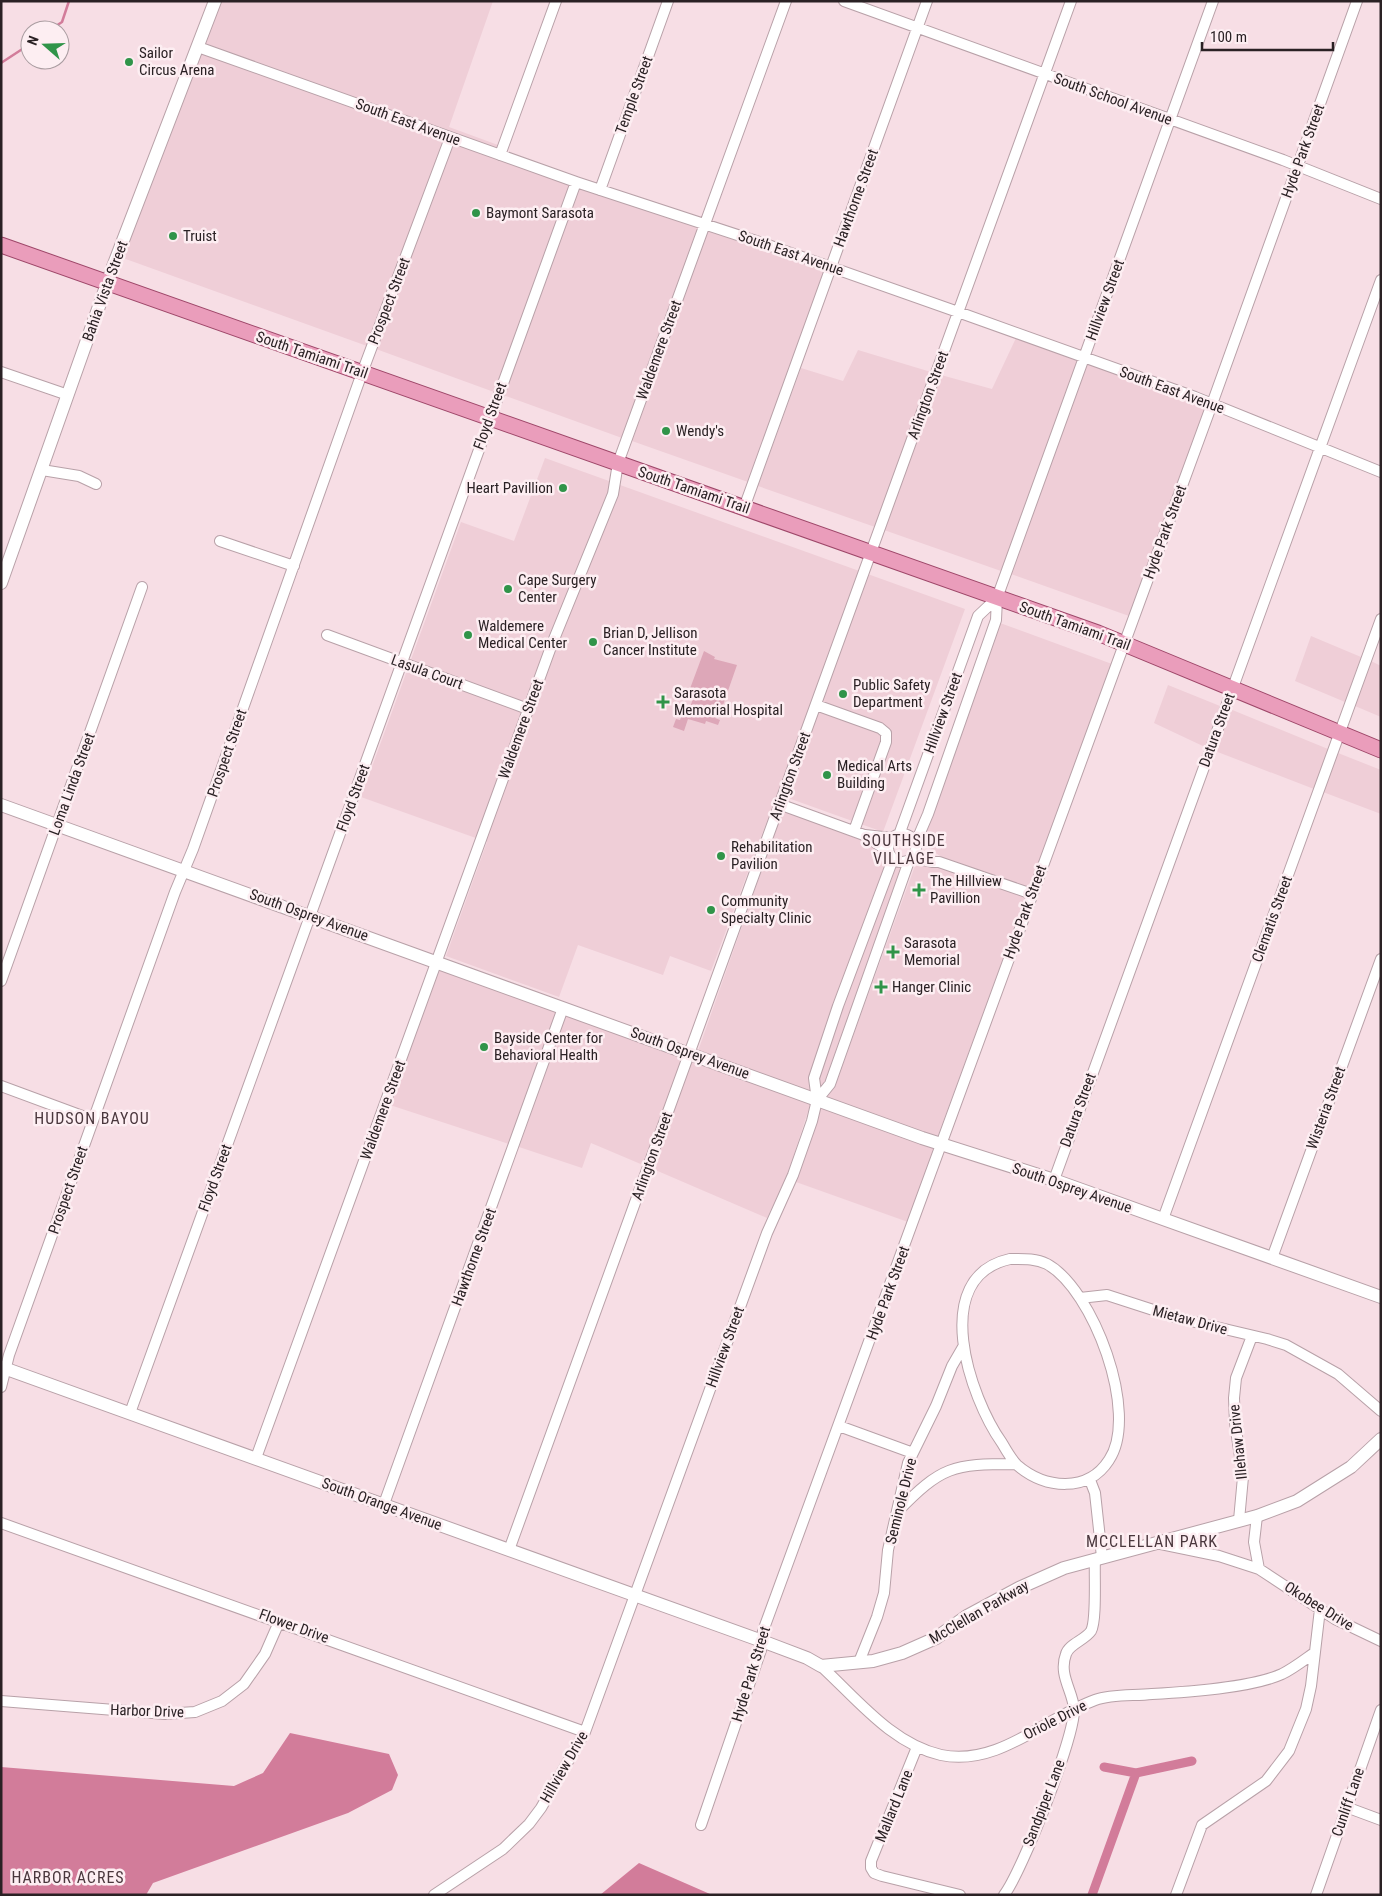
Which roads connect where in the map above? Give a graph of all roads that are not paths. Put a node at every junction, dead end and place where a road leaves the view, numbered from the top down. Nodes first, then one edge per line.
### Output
1 (215, 1) edge
2 (556, 1) edge
3 (668, 1) edge
4 (786, 1) edge
5 (844, 1) edge
6 (927, 1) edge
7 (1071, 1) edge
8 (1213, 1) edge
9 (1357, 1) edge
10 (918, 28) junction
11 (198, 47) junction
12 (1044, 74) junction
13 (1169, 119) junction
14 (450, 138) junction
15 (500, 155) junction
16 (1297, 167) junction
17 (576, 182) junction
18 (600, 190) junction
19 (1381, 199) edge
20 (705, 225) junction
21 (1, 245) edge
22 (832, 267) junction
23 (1381, 280) edge
24 (107, 283) junction
25 (958, 312) junction
26 (1084, 358) junction
27 (1, 372) edge
28 (362, 373) junction
29 (68, 395) junction
30 (1212, 404) junction
31 (490, 418) junction
32 (1320, 448) junction
33 (618, 463) junction
34 (42, 470) junction
35 (1381, 472) edge
36 (96, 484) dead end
37 (744, 508) junction
38 (220, 542) dead end
39 (871, 552) junction
40 (294, 566) junction
41 (1, 584) edge
42 (142, 586) dead end
43 (997, 598) junction
44 (1381, 619) edge
45 (327, 635) dead end
46 (1125, 644) junction
47 (402, 663) junction
48 (1232, 688) junction
49 (816, 705) junction
50 (528, 709) junction
51 (1340, 733) junction
52 (1381, 750) edge
53 (779, 804) junction
54 (1, 805) edge
55 (58, 825) junction
56 (854, 831) junction
57 (864, 834) junction
58 (896, 836) junction
59 (914, 852) junction
60 (891, 855) junction
61 (184, 870) junction
62 (1032, 894) junction
63 (310, 915) junction
64 (1381, 959) edge
65 (437, 962) junction
66 (1, 981) edge
67 (563, 1008) junction
68 (689, 1053) junction
69 (1, 1086) edge
70 (817, 1100) junction
71 (93, 1120) junction
72 (941, 1144) junction
73 (1054, 1180) junction
74 (1163, 1220) junction
75 (1272, 1258) junction
76 (1381, 1297) edge
77 (1080, 1298) junction
78 (1252, 1336) junction
79 (963, 1348) junction
80 (4, 1368) edge
81 (1, 1387) edge
82 (1381, 1411) edge
83 (130, 1414) junction
84 (839, 1426) junction
85 (1381, 1439) edge
86 (913, 1453) junction
87 (256, 1458) junction
88 (1016, 1464) junction
89 (1090, 1480) junction
90 (384, 1504) junction
91 (896, 1513) junction
92 (1256, 1516) junction
93 (1239, 1520) junction
94 (1, 1523) edge
95 (1155, 1543) junction
96 (509, 1550) junction
97 (1099, 1558) junction
98 (1259, 1569) junction
99 (635, 1596) junction
100 (1320, 1609) junction
101 (279, 1622) junction
102 (762, 1641) junction
103 (1381, 1641) edge
104 (1314, 1653) junction
105 (859, 1662) junction
106 (821, 1666) junction
107 (1, 1701) edge
108 (1074, 1709) junction
109 (1381, 1710) edge
110 (585, 1732) junction
111 (918, 1747) junction
112 (1346, 1807) junction
113 (1381, 1820) edge
114 (701, 1825) dead end
115 (434, 1895) edge
116 (960, 1895) edge
117 (1004, 1895) edge
118 (1176, 1895) edge
119 (1316, 1895) edge

1 - 11 street, Bahia Vista Street
2 - 15 street
3 - 18 street, Temple Street
4 - 20 street, Waldemere Street
5 - 10 street, South School Avenue
6 - 10 street, Hawthorne Street
7 - 12 street, Arlington Street
8 - 13 street, Hillview Street
9 - 16 street, Hyde Park Street
10 - 12 street, South School Avenue
10 - 22 street, Hawthorne Street
11 - 14 street, South East Avenue
11 - 24 street, Bahia Vista Street
12 - 13 street, South School Avenue
12 - 25 street, Arlington Street
13 - 16 street, South School Avenue
13 - 26 street, Hillview Street
14 - 15 street, South East Avenue
14 - 28 street, Prospect Street
15 - 17 street, South East Avenue
16 - 19 street, South School Avenue
16 - 30 street, Hyde Park Street
17 - 18 street, South East Avenue
17 - 31 street, Floyd Street
18 - 20 street, South East Avenue
20 - 22 street, South East Avenue
20 - 33 street, Waldemere Street
21 - 24 main road, South Tamiami Trail
22 - 25 street, South East Avenue
22 - 37 street, Hawthorne Street
23 - 32 street, Datura Street
24 - 28 main road, South Tamiami Trail
24 - 29 street, Bahia Vista Street
25 - 26 street, South East Avenue
25 - 39 street, Arlington Street
26 - 30 street, South East Avenue
26 - 43 street, Hillview Street
27 - 29 street
28 - 31 main road, South Tamiami Trail
28 - 40 street, Prospect Street
29 - 34 street, Bahia Vista Street
30 - 32 street, South East Avenue
30 - 46 street, Hyde Park Street
31 - 33 main road, South Tamiami Trail
31 - 47 street, Floyd Street
32 - 35 street, South East Avenue
32 - 48 street, Datura Street
33 - 37 main road, South Tamiami Trail
33 - 50 street, Waldemere Street
34 - 36 street
34 - 41 street, Bahia Vista Street
37 - 39 main road, South Tamiami Trail
38 - 40 street
39 - 43 main road, South Tamiami Trail
39 - 49 street, Arlington Street
40 - 61 street, Prospect Street
42 - 55 street, Loma Linda Street
43 - 46 main road, South Tamiami Trail
43 - 58 street, Hillview Street
43 - 59 street, Hillview Street
44 - 51 street, Clematis Street
45 - 47 street, Lasula Court
46 - 48 main road, South Tamiami Trail
46 - 62 street, Hyde Park Street
47 - 50 street, Lasula Court
47 - 63 street, Floyd Street
48 - 51 main road, South Tamiami Trail
48 - 73 street, Datura Street
49 - 53 street, Arlington Street
49 - 56 street
50 - 65 street, Waldemere Street
51 - 52 main road, South Tamiami Trail
51 - 74 street, Clematis Street
53 - 56 street
53 - 68 street, Arlington Street
54 - 55 street, South Osprey Avenue
55 - 61 street, South Osprey Avenue
55 - 66 street, Loma Linda Street
56 - 57 street
57 - 58 street
57 - 60 street
58 - 59 street
58 - 60 street, Hillview Street
59 - 60 street
59 - 62 street
59 - 70 street, Hillview Street
60 - 70 street, Hillview Street
61 - 63 street, South Osprey Avenue
61 - 71 street, Prospect Street
62 - 72 street, Hyde Park Street
63 - 65 street, South Osprey Avenue
63 - 83 street, Floyd Street
64 - 75 street, Wisteria Street
65 - 67 street, South Osprey Avenue
65 - 87 street, Waldemere Street
67 - 68 street, South Osprey Avenue
67 - 90 street, Hawthorne Street
68 - 70 street, South Osprey Avenue
68 - 96 street, Arlington Street
69 - 71 street
70 - 72 street, South Osprey Avenue
70 - 99 street, Hillview Street
71 - 80 street, Prospect Street
72 - 73 street, South Osprey Avenue
72 - 84 street, Hyde Park Street
73 - 74 street, South Osprey Avenue
74 - 75 street, South Osprey Avenue
75 - 76 street, South Osprey Avenue
77 - 78 street, Mietaw Drive
77 - 79 street
77 - 89 street
78 - 82 street, Mietaw Drive
78 - 93 street, Illehaw Drive
79 - 86 street, Seminole Drive
79 - 88 street
80 - 81 street
80 - 83 street, South Orange Avenue
83 - 87 street, South Orange Avenue
84 - 86 street
84 - 102 street, Hyde Park Street
85 - 92 street, McClellan Parkway
86 - 91 street, Seminole Drive
87 - 90 street, South Orange Avenue
88 - 89 street
88 - 91 street
89 - 97 street
90 - 96 street, South Orange Avenue
91 - 105 street, Seminole Drive
92 - 93 street, McClellan Parkway
92 - 98 street
93 - 95 street, McClellan Parkway
94 - 101 street, Flower Drive
95 - 97 street, McClellan Parkway
95 - 98 street, Okobee Drive
96 - 99 street, South Orange Avenue
97 - 105 street, McClellan Parkway
97 - 108 street
98 - 100 street, Okobee Drive
99 - 102 street, South Orange Avenue
99 - 110 street, Hillview Drive
100 - 103 street, Okobee Drive
100 - 104 street
101 - 107 street, Harbor Drive
101 - 110 street, Flower Drive
102 - 106 street
102 - 114 street, Hyde Park Street
104 - 108 street, Oriole Drive
104 - 118 street
105 - 106 street, McClellan Parkway
106 - 111 street, Oriole Drive
108 - 111 street, Oriole Drive
108 - 117 street, Sandpiper Lane
109 - 112 street, Cunliff Lane
110 - 115 street, Hillview Drive
111 - 116 street, Mallard Lane
112 - 113 street
112 - 119 street, Cunliff Lane

